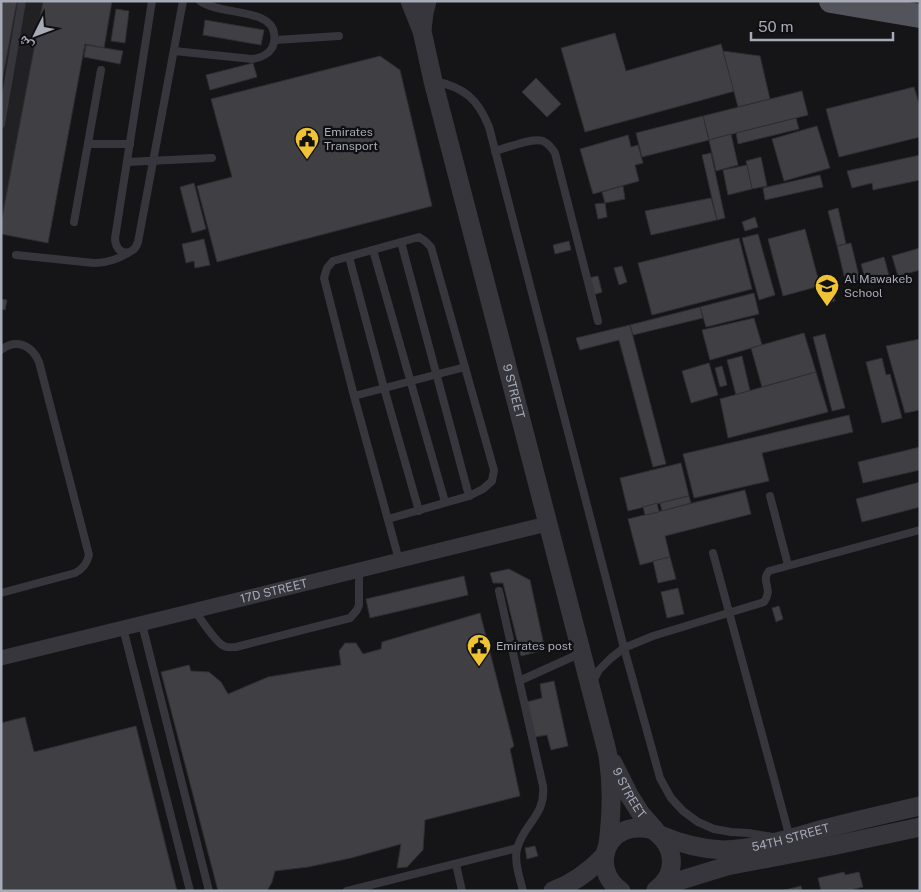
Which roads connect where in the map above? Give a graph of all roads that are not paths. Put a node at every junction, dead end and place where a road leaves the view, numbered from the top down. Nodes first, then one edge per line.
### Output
1 (22, 1) edge
2 (152, 1) edge
3 (184, 1) edge
4 (200, 1) edge
5 (410, 1) edge
6 (427, 1) edge
7 (831, 1) edge
8 (893, 12) junction
9 (920, 16) edge
10 (920, 25) edge
11 (422, 31) junction
12 (339, 36) dead end
13 (275, 40) junction
14 (174, 51) junction
15 (101, 70) dead end
16 (433, 81) junction
17 (1, 124) edge
18 (88, 144) junction
19 (130, 144) junction
20 (495, 151) junction
21 (212, 158) dead end
22 (153, 160) junction
23 (127, 162) junction
24 (74, 222) dead end
25 (401, 242) junction
26 (373, 250) junction
27 (128, 253) junction
28 (16, 256) dead end
29 (349, 257) junction
30 (598, 322) dead end
31 (1, 350) edge
32 (465, 367) junction
33 (436, 374) junction
34 (410, 381) junction
35 (384, 388) junction
36 (354, 396) junction
37 (469, 496) junction
38 (770, 496) dead end
39 (445, 502) junction
40 (419, 511) junction
41 (388, 519) junction
42 (548, 524) junction
43 (920, 530) edge
44 (713, 553) dead end
45 (399, 560) junction
46 (788, 565) junction
47 (359, 570) junction
48 (499, 591) dead end
49 (1, 593) edge
50 (195, 611) junction
51 (729, 613) junction
52 (142, 624) junction
53 (123, 628) junction
54 (624, 648) junction
55 (582, 653) junction
56 (1, 658) edge
57 (519, 681) junction
58 (591, 685) junction
59 (607, 751) junction
60 (920, 806) edge
61 (920, 827) edge
62 (658, 833) junction
63 (786, 839) junction
64 (517, 848) junction
65 (606, 850) junction
66 (456, 864) junction
67 (612, 889) edge
68 (658, 889) edge
69 (190, 891) edge
70 (209, 891) edge
71 (347, 891) edge
72 (462, 891) edge
73 (523, 891) edge
74 (553, 891) edge

1 - 17 lane
2 - 19 lane
3 - 14 lane
4 - 13 lane
5 - 11 street, 9 STREET
6 - 11 street, 9 STREET
7 - 8 main road
8 - 9 main road
8 - 10 main road
11 - 16 street, 9 STREET
12 - 13 lane
13 - 14 lane
14 - 22 lane
15 - 18 lane
16 - 20 lane
16 - 42 street, 9 STREET
18 - 19 lane
18 - 24 lane
19 - 23 lane
20 - 30 lane
20 - 54 lane
21 - 22 lane
22 - 23 lane
22 - 27 lane
23 - 27 lane
25 - 26 lane
25 - 32 lane
25 - 33 lane
26 - 29 lane
26 - 34 lane
27 - 28 lane
29 - 35 lane
29 - 36 lane
31 - 49 lane
32 - 33 lane
32 - 37 lane
33 - 34 lane
33 - 37 lane
34 - 35 lane
34 - 39 lane
35 - 36 lane
35 - 40 lane
36 - 41 lane
37 - 39 lane
38 - 46 lane
39 - 40 lane
40 - 41 lane
41 - 45 lane
42 - 45 street, 17D STREET
42 - 55 street, 9 STREET
43 - 46 lane
44 - 51 lane
45 - 47 street, 17D STREET
46 - 51 lane
47 - 50 street, 17D STREET
47 - 50 lane
48 - 57 lane
50 - 52 street, 17D STREET
51 - 54 lane
51 - 63 lane
52 - 53 street, 17D STREET
52 - 70 lane
53 - 56 street, 17D STREET
53 - 69 lane
54 - 58 lane
54 - 63 lane
55 - 57 lane
55 - 58 street, 9 STREET
57 - 64 lane
58 - 59 street, 9 STREET
59 - 62 street, 9 STREET
59 - 65 street, 9 STREET
60 - 63 street, 54TH STREET
61 - 68 street, 54TH STREET
62 - 63 street, 54TH STREET
62 - 65 street
62 - 68 street, 9 STREET
64 - 66 lane
64 - 73 lane
65 - 67 street, 9 STREET
65 - 74 street
66 - 71 lane
66 - 72 lane

